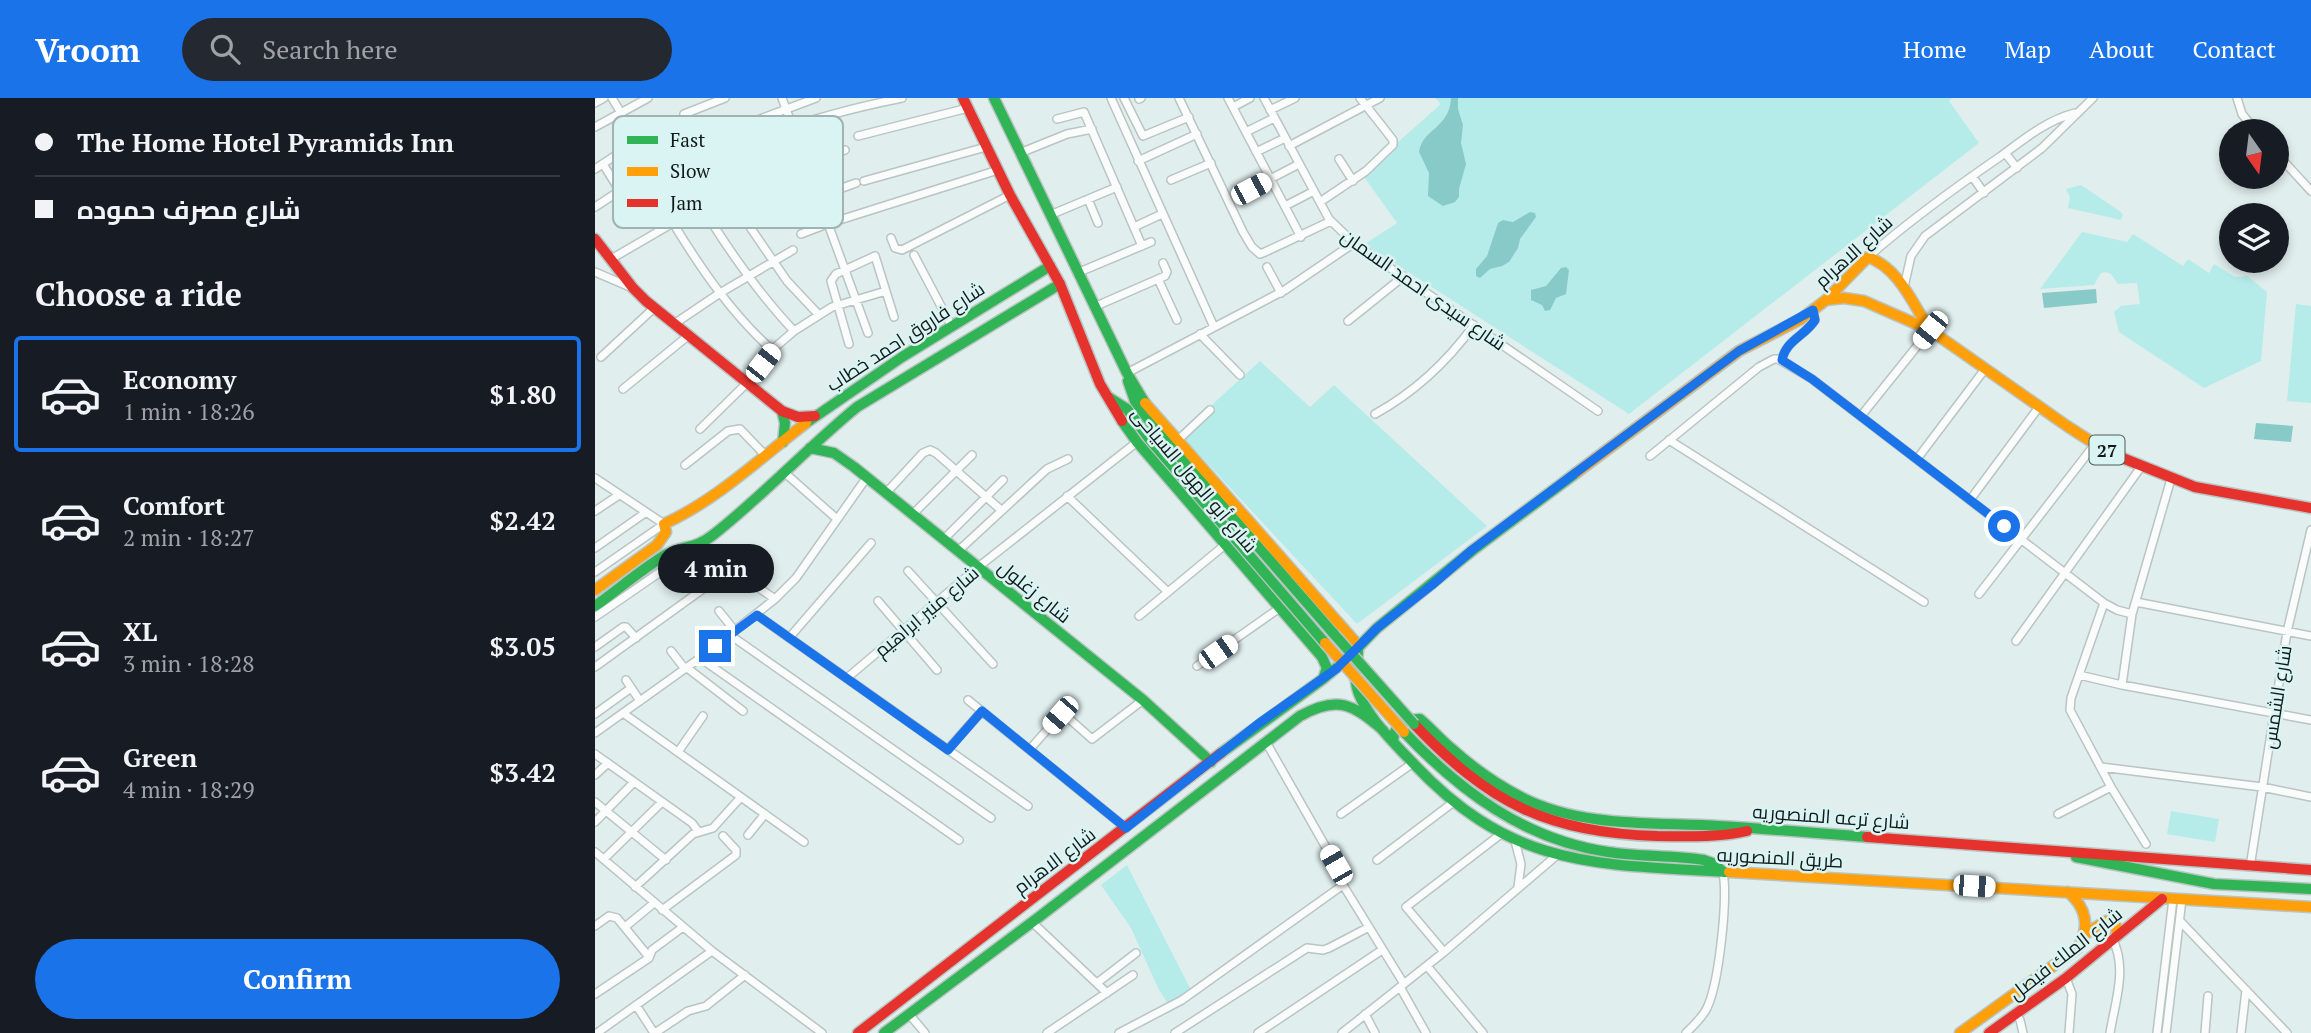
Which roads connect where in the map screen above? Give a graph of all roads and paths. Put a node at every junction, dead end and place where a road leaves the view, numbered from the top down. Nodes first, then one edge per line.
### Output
1 (604, 98) edge
2 (612, 98) edge
3 (648, 98) edge
4 (725, 98) edge
5 (782, 98) edge
6 (816, 98) edge
7 (902, 98) edge
8 (963, 98) edge
9 (994, 98) edge
10 (1111, 98) edge
11 (1123, 98) edge
12 (1179, 98) edge
13 (1228, 98) edge
14 (1250, 98) edge
15 (1264, 98) edge
16 (1295, 98) edge
17 (1360, 98) edge
18 (1380, 98) edge
19 (2093, 98) edge
20 (2237, 98) edge
21 (595, 103) edge
22 (1366, 106) junction
23 (1233, 107) junction
24 (968, 108) junction
25 (786, 109) junction
26 (621, 113) junction
27 (2076, 113) junction
28 (684, 114) dead end
29 (1272, 114) junction
30 (616, 116) edge
31 (767, 116) edge
32 (788, 116) edge
33 (829, 116) edge
34 (1189, 117) junction
35 (613, 118) edge
36 (1057, 119) dead end
37 (2246, 119) edge
38 (595, 128) edge
39 (1092, 129) junction
40 (1246, 132) junction
41 (1197, 134) junction
42 (2032, 134) junction
43 (858, 136) dead end
44 (1287, 142) junction
45 (986, 146) junction
46 (2042, 148) junction
47 (1256, 152) junction
48 (1020, 153) junction
49 (2005, 153) junction
50 (613, 157) edge
51 (1339, 159) dead end
52 (1138, 162) junction
53 (1211, 163) junction
54 (603, 164) junction
55 (1299, 164) junction
56 (2289, 167) edge
57 (2017, 168) junction
58 (595, 169) edge
59 (998, 170) junction
60 (1972, 176) junction
61 (1270, 179) junction
62 (1171, 180) dead end
63 (613, 181) edge
64 (1353, 181) junction
65 (843, 187) edge
66 (1117, 187) junction
67 (1251, 189) dead end
68 (1314, 191) junction
69 (2311, 191) edge
70 (1984, 193) junction
71 (613, 195) edge
72 (1010, 195) junction
73 (1088, 200) junction
74 (1320, 202) junction
75 (1285, 206) junction
76 (595, 207) edge
77 (1162, 214) junction
78 (1050, 215) junction
79 (843, 219) edge
80 (1331, 221) junction
81 (1098, 223) dead end
82 (1134, 227) junction
83 (664, 228) edge
84 (676, 228) edge
85 (715, 228) edge
86 (751, 228) edge
87 (817, 228) edge
88 (828, 228) edge
89 (801, 234) dead end
90 (1301, 237) junction
91 (891, 238) dead end
92 (595, 239) edge
93 (1151, 242) dead end
94 (1354, 243) junction
95 (1142, 246) junction
96 (793, 250) dead end
97 (914, 255) dead end
98 (1868, 257) junction
99 (611, 259) junction
100 (773, 261) junction
101 (1163, 263) dead end
102 (1050, 266) junction
103 (1267, 267) dead end
104 (844, 270) junction
105 (595, 272) edge
106 (1077, 273) junction
107 (1404, 276) junction
108 (747, 277) junction
109 (1158, 279) junction
110 (1023, 282) junction
111 (1060, 284) junction
112 (1904, 287) junction
113 (633, 288) junction
114 (886, 291) junction
115 (720, 293) junction
116 (1281, 293) junction
117 (856, 299) junction
118 (1034, 300) junction
119 (1826, 300) junction
120 (838, 304) junction
121 (1094, 307) junction
122 (654, 308) junction
123 (1813, 310) junction
124 (818, 314) junction
125 (894, 317) dead end
126 (1177, 320) dead end
127 (1348, 321) dead end
128 (674, 324) junction
129 (951, 325) junction
130 (1474, 325) junction
131 (1214, 327) junction
132 (1930, 330) junction
133 (793, 331) junction
134 (868, 333) dead end
135 (1200, 334) junction
136 (689, 335) junction
137 (849, 344) dead end
138 (772, 351) junction
139 (601, 357) dead end
140 (1782, 360) junction
141 (1985, 369) junction
142 (1127, 373) junction
143 (1240, 375) dead end
144 (748, 382) junction
145 (623, 389) dead end
146 (1107, 397) junction
147 (2039, 407) junction
148 (1210, 410) dead end
149 (782, 411) junction
150 (1598, 411) dead end
151 (1375, 414) dead end
152 (816, 415) junction
153 (1861, 416) junction
154 (700, 429) dead end
155 (828, 431) junction
156 (1669, 440) junction
157 (1177, 441) junction
158 (783, 442) junction
159 (1137, 442) junction
160 (2095, 444) junction
161 (810, 448) junction
162 (833, 452) junction
163 (972, 455) dead end
164 (766, 456) junction
165 (1650, 456) dead end
166 (1067, 459) dead end
167 (1917, 459) junction
168 (685, 465) dead end
169 (2141, 467) junction
170 (957, 471) junction
171 (785, 473) junction
172 (867, 477) junction
173 (595, 478) edge
174 (2171, 479) junction
175 (1003, 480) dead end
176 (886, 493) junction
177 (619, 495) junction
178 (1067, 496) junction
179 (985, 497) junction
180 (1970, 500) junction
181 (2311, 508) edge
182 (1001, 510) junction
183 (595, 511) edge
184 (645, 513) junction
185 (912, 515) junction
186 (837, 519) junction
187 (664, 524) junction
188 (2311, 530) edge
189 (2021, 539) junction
190 (943, 540) junction
191 (871, 543) dead end
192 (1226, 544) junction
193 (698, 547) junction
194 (595, 548) edge
195 (957, 552) junction
196 (732, 568) junction
197 (977, 568) junction
198 (2301, 568) junction
199 (2311, 570) edge
200 (908, 571) dead end
201 (595, 572) edge
202 (2064, 573) junction
203 (595, 590) edge
204 (1168, 592) junction
205 (1979, 594) dead end
206 (775, 599) junction
207 (878, 601) dead end
208 (1924, 602) dead end
209 (2136, 602) junction
210 (935, 603) junction
211 (2104, 603) junction
212 (595, 606) edge
213 (1281, 607) junction
214 (719, 611) dead end
215 (2132, 614) junction
216 (757, 615) junction
217 (1139, 616) dead end
218 (595, 617) edge
219 (903, 630) junction
220 (2287, 632) junction
221 (733, 633) junction
222 (2311, 636) edge
223 (636, 638) junction
224 (789, 638) junction
225 (1355, 642) junction
226 (2016, 642) dead end
227 (595, 647) edge
228 (671, 651) dead end
229 (1322, 657) junction
230 (700, 658) junction
231 (993, 664) dead end
232 (1197, 666) dead end
233 (595, 667) edge
234 (686, 668) junction
235 (937, 670) dead end
236 (2079, 676) junction
237 (847, 678) junction
238 (1323, 679) junction
239 (626, 680) dead end
240 (2122, 685) junction
241 (631, 688) junction
242 (968, 700) dead end
243 (1143, 700) junction
244 (640, 701) junction
245 (743, 711) dead end
246 (982, 711) junction
247 (623, 713) junction
248 (2274, 713) junction
249 (595, 714) edge
250 (703, 716) dead end
251 (2311, 720) edge
252 (1383, 730) junction
253 (595, 733) edge
254 (1393, 741) junction
255 (1266, 742) junction
256 (1030, 749) junction
257 (948, 750) junction
258 (678, 752) junction
259 (595, 754) edge
260 (1211, 762) junction
261 (608, 763) junction
262 (1413, 763) junction
263 (2101, 767) junction
264 (595, 775) edge
265 (634, 782) junction
266 (2111, 787) junction
267 (2262, 788) junction
268 (741, 797) junction
269 (2311, 797) edge
270 (1455, 801) junction
271 (595, 802) edge
272 (662, 802) junction
273 (1028, 806) dead end
274 (606, 811) junction
275 (765, 814) junction
276 (1341, 814) dead end
277 (2058, 814) dead end
278 (991, 818) dead end
279 (595, 822) edge
280 (1126, 828) junction
281 (1754, 828) junction
282 (698, 831) junction
283 (632, 832) junction
284 (1501, 834) junction
285 (748, 835) dead end
286 (723, 836) dead end
287 (959, 840) dead end
288 (1515, 841) junction
289 (804, 842) dead end
290 (2146, 844) dead end
291 (2060, 851) junction
292 (595, 852) edge
293 (1556, 856) junction
294 (604, 859) junction
295 (666, 860) junction
296 (1377, 860) dead end
297 (2250, 867) junction
298 (2311, 870) edge
299 (1724, 872) junction
300 (1055, 882) junction
301 (1343, 885) junction
302 (635, 887) junction
303 (1518, 887) junction
304 (2311, 889) edge
305 (2068, 892) junction
306 (1067, 896) junction
307 (2162, 899) junction
308 (2178, 899) junction
309 (1029, 901) junction
310 (654, 903) junction
311 (2311, 907) edge
312 (662, 910) junction
313 (1036, 920) junction
314 (2180, 920) junction
315 (595, 926) edge
316 (683, 927) junction
317 (1369, 927) junction
318 (625, 928) junction
319 (2085, 934) junction
320 (2114, 936) junction
321 (1383, 950) junction
322 (712, 951) junction
323 (1444, 952) junction
324 (1136, 953) dead end
325 (649, 957) junction
326 (1427, 966) junction
327 (745, 975) junction
328 (1133, 975) dead end
329 (2066, 978) junction
330 (1097, 983) junction
331 (1402, 985) junction
332 (2246, 990) junction
333 (1107, 993) junction
334 (595, 994) edge
335 (2209, 996) dead end
336 (636, 1005) junction
337 (909, 1014) junction
338 (1365, 1014) junction
339 (2016, 1014) junction
340 (597, 1033) edge
341 (655, 1033) edge
342 (822, 1033) edge
343 (859, 1033) edge
344 (884, 1033) edge
345 (925, 1033) edge
346 (1047, 1033) edge
347 (1118, 1033) edge
348 (1175, 1033) edge
349 (1258, 1033) edge
350 (1342, 1033) edge
351 (1375, 1033) edge
352 (1426, 1033) edge
353 (1482, 1033) edge
354 (1686, 1033) edge
355 (1960, 1033) edge
356 (1989, 1033) edge
357 (2023, 1033) edge
358 (2069, 1033) edge
359 (2110, 1033) edge
360 (2157, 1033) edge
361 (2167, 1033) edge
362 (2205, 1033) edge
363 (2241, 1033) edge
364 (2287, 1033) edge

1 - 21 street
2 - 26 street
3 - 26 street
4 - 28 street
5 - 25 street
6 - 25 street
7 - 33 street
8 - 24 main road, شارع أبو الهول السياحى
9 - 48 main road, شارع أبو الهول السياحى
10 - 52 street
11 - 34 street
12 - 34 street
13 - 23 street
14 - 23 street
15 - 29 street, شارع سيدى احمد السمان
16 - 29 street
17 - 22 street
18 - 22 street
19 - 27 street, شارع الاهرام
20 - 37 street
22 - 44 street
22 - 64 street
23 - 40 street
24 - 43 street
24 - 45 main road, شارع أبو الهول السياحى
25 - 31 street
25 - 32 street
26 - 30 street
27 - 42 street, شارع الاهرام
27 - 46 street, شارع الاهرام
29 - 40 street
29 - 44 street, شارع سيدى احمد السمان
34 - 41 street
35 - 38 street
36 - 39 street
39 - 48 street
39 - 66 street
40 - 47 street
41 - 52 street
41 - 53 street
42 - 46 street
42 - 49 street, شارع الاهرام
44 - 47 street
44 - 55 street, شارع سيدى احمد السمان
45 - 59 main road, شارع أبو الهول السياحى
45 - 65 street
46 - 57 street, شارع الاهرام
47 - 61 street
48 - 78 main road, شارع أبو الهول السياحى
49 - 57 street
49 - 60 street, شارع الاهرام
50 - 54 street
51 - 64 street
52 - 77 street
53 - 62 street
53 - 90 street
54 - 58 street
54 - 63 street
55 - 61 street
55 - 68 street, شارع سيدى احمد السمان
56 - 69 street
57 - 70 street, شارع الاهرام
59 - 72 main road, شارع أبو الهول السياحى
59 - 79 street
60 - 70 street
60 - 98 street, شارع الاهرام
61 - 67 street
61 - 75 street
64 - 74 street
66 - 73 street
66 - 82 street
68 - 74 street, شارع سيدى احمد السمان
68 - 75 street
70 - 112 street, شارع الاهرام
71 - 76 street
72 - 91 street
72 - 102 main road, شارع أبو الهول السياحى
73 - 78 street
73 - 81 street
74 - 80 street, شارع سيدى احمد السمان
75 - 90 street
77 - 82 street
77 - 131 street
78 - 106 main road, شارع أبو الهول السياحى
80 - 90 street
80 - 94 street, شارع سيدى احمد السمان
82 - 95 street
83 - 99 street
84 - 115 street
85 - 108 street
86 - 100 street
87 - 89 street
88 - 104 street
92 - 99 main road
93 - 95 street
94 - 107 street, شارع سيدى احمد السمان
94 - 116 street
95 - 106 street
96 - 100 street
97 - 129 street
98 - 112 main road, 27
98 - 119 main road, شارع الاهرام
99 - 113 main road
100 - 108 street
100 - 124 street
101 - 109 street
102 - 110 main road, شارع فاروق احمد خطاب
102 - 111 main road, شارع أبو الهول السياحى
103 - 116 street
104 - 114 street
104 - 117 street
104 - 120 street
105 - 113 street
106 - 121 main road, شارع أبو الهول السياحى
107 - 127 street
107 - 130 street, شارع سيدى احمد السمان
108 - 115 street
108 - 133 street
109 - 121 street
109 - 126 street
110 - 118 main road
110 - 129 main road, شارع فاروق احمد خطاب
111 - 118 main road, شارع فاروق احمد خطاب
111 - 146 main road, شارع أبو الهول السياحى
112 - 132 main road, 27
113 - 122 main road
114 - 117 street
114 - 125 street
115 - 128 street
115 - 138 street
116 - 131 street
117 - 120 street
117 - 134 street
118 - 155 main road, شارع فاروق احمد خطاب
119 - 123 main road, شارع الاهرام
119 - 132 main road, 27
120 - 124 street
120 - 137 street
121 - 142 main road, شارع أبو الهول السياحى
122 - 128 main road
122 - 139 street
123 - 140 street
123 - 225 main road, شارع الاهرام
124 - 133 street
128 - 136 main road
129 - 152 main road, شارع فاروق احمد خطاب
130 - 150 street, شارع سيدى احمد السمان
130 - 151 street
131 - 135 street
132 - 141 main road, 27
132 - 153 street
133 - 138 street
135 - 142 street
135 - 143 street
136 - 144 main road
136 - 145 street
138 - 144 street
140 - 153 street
140 - 156 street
141 - 147 main road, 27
141 - 167 street
142 - 157 main road, شارع أبو الهول السياحى
142 - 281 main road, bridge
144 - 149 main road
144 - 154 street
146 - 159 main road, شارع أبو الهول السياحى
146 - 299 main road, bridge
147 - 160 main road, 27
147 - 180 street
148 - 157 street
149 - 152 main road
149 - 158 main road
152 - 158 main road, شارع فاروق احمد خطاب
153 - 167 street
155 - 161 main road, شارع فاروق احمد خطاب
155 - 162 main road
156 - 165 street
156 - 208 street
157 - 225 main road, شارع أبو الهول السياحى
158 - 164 main road, شارع فاروق احمد خطاب
159 - 178 street, شارع منير ابراهيم
159 - 192 main road, شارع أبو الهول السياحى
160 - 169 main road, 27
160 - 189 street
161 - 162 main road, شارع زغلول
161 - 171 main road, شارع فاروق احمد خطاب
162 - 172 main road, شارع زغلول
163 - 170 street
164 - 168 street
164 - 187 main road, شارع فاروق احمد خطاب
166 - 182 street
167 - 180 street
169 - 174 main road, 27
169 - 202 street
170 - 176 street
170 - 179 street
170 - 185 street
171 - 186 street
171 - 193 main road, شارع فاروق احمد خطاب
172 - 176 main road, شارع زغلول
172 - 186 street
173 - 177 street
174 - 181 main road, 27
174 - 209 street
175 - 179 street
176 - 185 main road, شارع زغلول
177 - 183 street
177 - 184 street
178 - 197 street, شارع منير ابراهيم
178 - 204 street
179 - 182 street
179 - 190 street
180 - 189 street
182 - 195 street
184 - 187 street
184 - 194 street
185 - 190 main road, شارع زغلول
186 - 206 street
187 - 201 street
187 - 203 main road
188 - 198 street, شارع الشمس
189 - 202 street
189 - 205 street
190 - 195 main road, شارع زغلول
191 - 224 street
192 - 204 street
192 - 213 main road, شارع أبو الهول السياحى
193 - 196 street
193 - 212 main road
193 - 218 street
195 - 197 main road, شارع زغلول
196 - 206 street
196 - 223 street
197 - 210 street, شارع منير ابراهيم
197 - 243 main road, شارع زغلول
198 - 199 street
198 - 220 street, شارع الشمس
200 - 210 street
202 - 211 street
202 - 226 street
204 - 217 street
206 - 216 street
207 - 219 street
209 - 215 street
209 - 220 street
210 - 219 street, شارع منير ابراهيم
210 - 231 street
211 - 215 street
211 - 236 street
213 - 229 main road, شارع أبو الهول السياحى
213 - 232 street
214 - 221 street
215 - 240 street
216 - 221 street
216 - 224 street
219 - 235 street
219 - 237 street, شارع منير ابراهيم
220 - 222 street
220 - 248 street, شارع الشمس
221 - 230 street
221 - 278 street
223 - 227 street
223 - 233 street
224 - 237 street
225 - 229 main road
225 - 238 main road, شارع الاهرام
225 - 252 main road, طريق المنصوريه
228 - 234 street
229 - 238 main road
230 - 234 street
230 - 287 street
234 - 244 street
234 - 245 street
236 - 240 street
236 - 263 street
237 - 257 street
238 - 260 main road, شارع الاهرام
239 - 241 street
240 - 248 street
241 - 244 street
241 - 249 street
242 - 246 street
243 - 256 street
243 - 260 main road, شارع زغلول
244 - 247 street
246 - 256 street
246 - 257 street
247 - 253 street
247 - 258 street
248 - 251 street
248 - 267 street, شارع الشمس
250 - 258 street
252 - 254 main road, طريق المنصوريه
252 - 255 main road, شارع الاهرام
254 - 262 main road, طريق المنصوريه
254 - 281 main road, شارع ترعه المنصوريه
255 - 301 street
255 - 306 main road, شارع الاهرام
256 - 280 street
257 - 273 street
258 - 268 street
259 - 261 street
260 - 280 main road, شارع الاهرام
261 - 264 street
261 - 265 street
262 - 270 main road, طريق المنصوريه
262 - 276 street
263 - 266 street
263 - 267 street
265 - 272 street
265 - 274 street
266 - 277 street
266 - 290 street
267 - 269 street
267 - 297 street, شارع الشمس
268 - 275 street
268 - 282 street
270 - 284 main road, طريق المنصوريه
270 - 296 street
271 - 274 street
272 - 282 street
272 - 283 street
274 - 279 street
274 - 283 street
275 - 285 street
275 - 289 street
280 - 300 main road, شارع الاهرام
281 - 291 main road, شارع ترعه المنصوريه
282 - 295 street
283 - 294 street
283 - 295 street
284 - 288 main road, طريق المنصوريه
284 - 323 street
286 - 312 street
288 - 293 main road, طريق المنصوريه
288 - 303 street
291 - 297 main road, شارع ترعه المنصوريه
291 - 304 main road
292 - 294 street
293 - 299 main road, طريق المنصوريه
293 - 303 street
294 - 302 street
295 - 302 street
297 - 298 main road, شارع ترعه المنصوريه
299 - 305 main road, طريق المنصوريه
299 - 354 street
300 - 306 main road
300 - 309 main road, شارع الاهرام
301 - 317 street
301 - 347 street
302 - 310 street
303 - 323 street
305 - 307 main road, طريق المنصوريه
305 - 319 main road, شارع الملك فيصل
306 - 313 main road, شارع الاهرام
307 - 308 main road, طريق المنصوريه
307 - 320 main road, شارع الملك فيصل
308 - 311 main road, طريق المنصوريه
308 - 314 street
308 - 360 street
309 - 313 main road
309 - 343 main road, شارع الاهرام
310 - 312 street
310 - 318 street
312 - 316 street
313 - 330 street
313 - 337 main road, شارع الاهرام
314 - 332 street
314 - 361 street
315 - 318 street
316 - 322 street
316 - 325 street
317 - 321 street
317 - 348 street
318 - 325 street
319 - 320 main road
319 - 355 main road, شارع الملك فيصل
320 - 329 main road, شارع الملك فيصل
320 - 359 street
321 - 331 street
321 - 349 street
322 - 327 street
322 - 336 street
323 - 326 street
324 - 330 street
325 - 334 street
326 - 331 street
326 - 353 street
327 - 341 street
327 - 342 street
328 - 333 street
329 - 339 main road, شارع الملك فيصل
329 - 358 street
330 - 333 street
331 - 338 street
331 - 352 street
332 - 363 street
332 - 364 street
333 - 346 street
335 - 362 street
336 - 340 street
336 - 341 street
337 - 344 main road, شارع الاهرام
337 - 345 street
338 - 350 street
338 - 351 street
339 - 356 main road, شارع الملك فيصل
339 - 357 street

